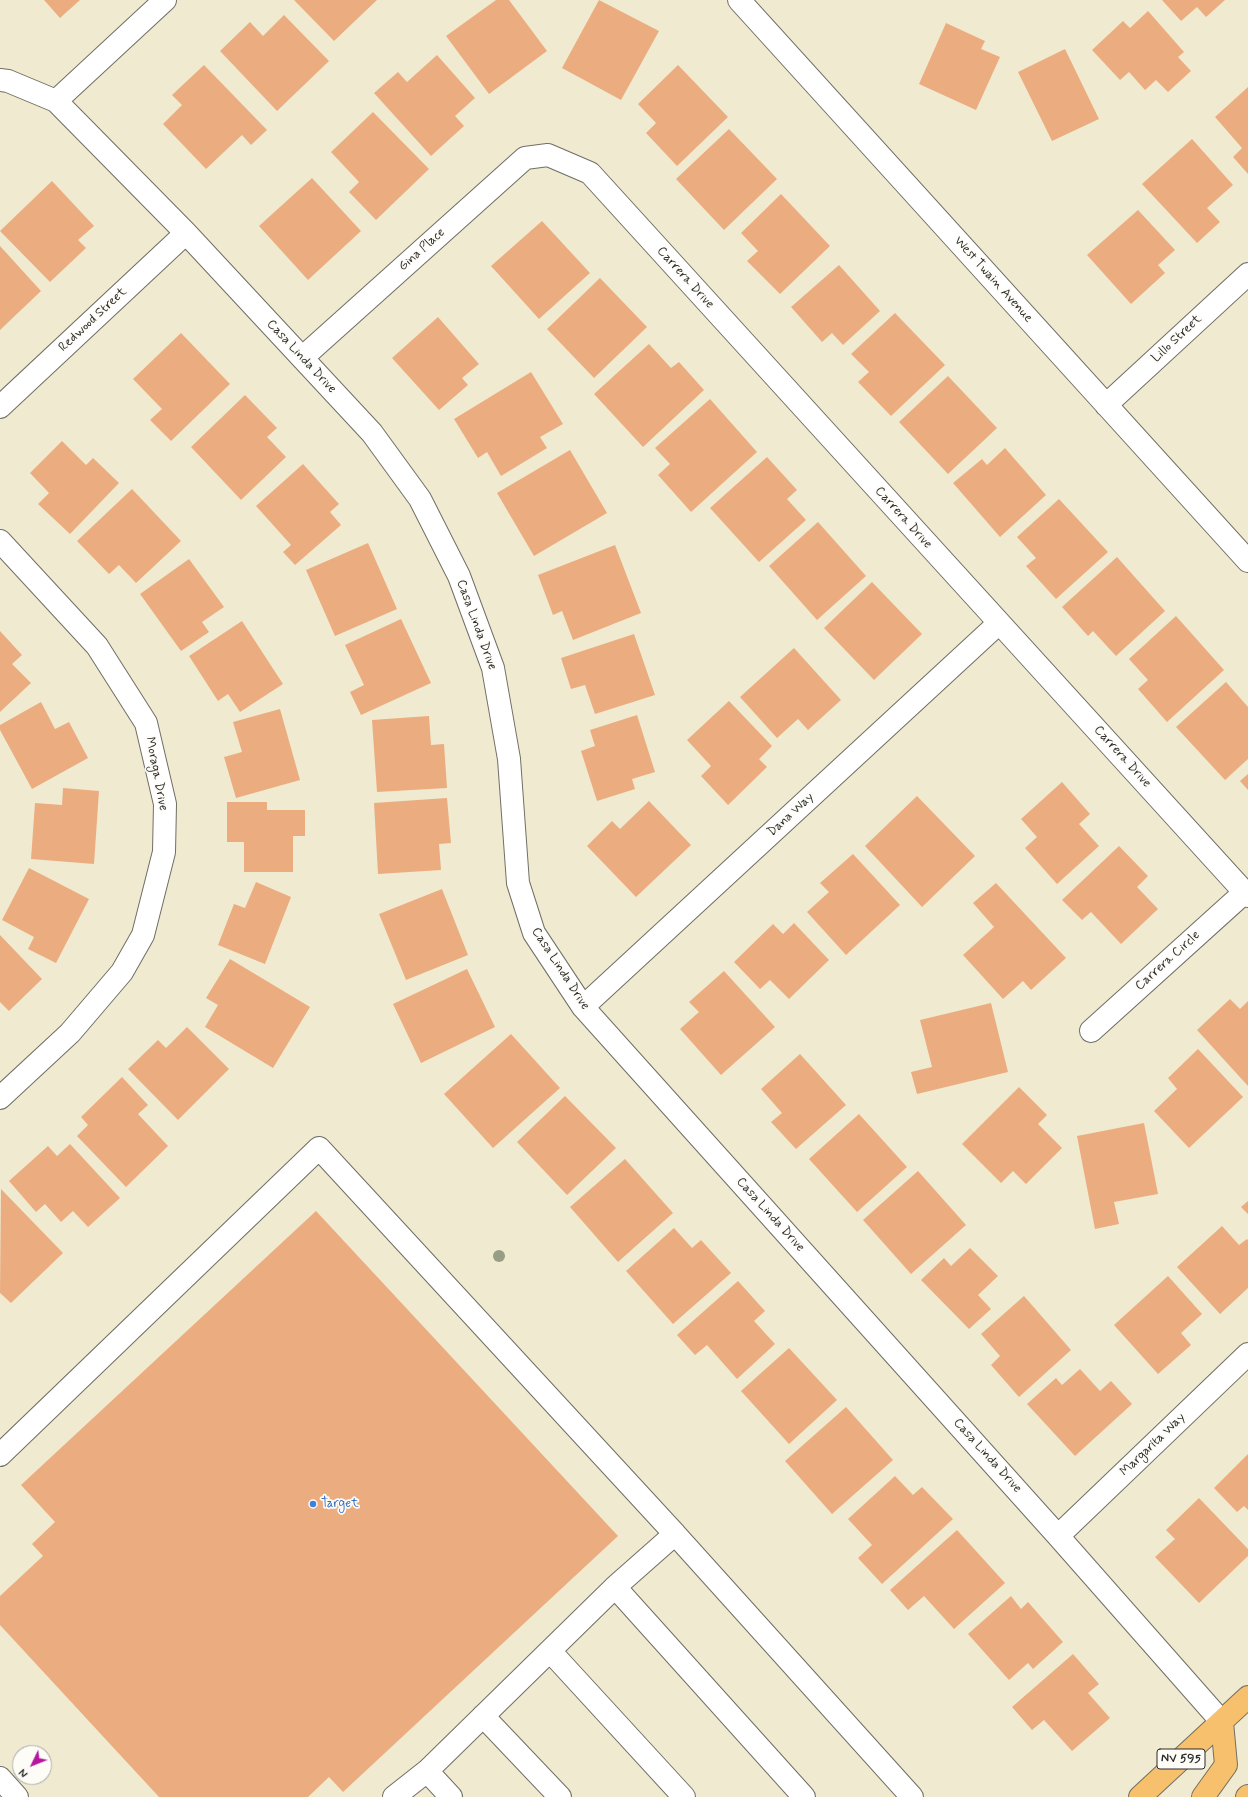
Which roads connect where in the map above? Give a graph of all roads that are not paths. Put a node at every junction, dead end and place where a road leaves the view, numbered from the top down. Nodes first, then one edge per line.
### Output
1 (165, 0) edge
2 (739, 0) edge
3 (0, 80) edge
4 (56, 101) junction
5 (548, 155) joint
6 (186, 233) junction
7 (1248, 274) edge
8 (302, 358) junction
9 (1106, 404) junction
10 (0, 407) edge
11 (0, 541) edge
12 (1248, 561) edge
13 (999, 623) junction
14 (1246, 894) edge
15 (583, 1007) junction
16 (1091, 1030) dead end
17 (0, 1098) edge
18 (1248, 1354) edge
19 (0, 1455) edge
20 (675, 1534) junction
21 (1058, 1536) junction
22 (615, 1587) junction
23 (550, 1651) junction
24 (1248, 1697) edge
25 (483, 1716) junction
26 (1222, 1722) junction
27 (427, 1771) junction
28 (0, 1778) edge
29 (17, 1797) edge
30 (394, 1797) edge
31 (451, 1797) edge
32 (560, 1797) edge
33 (684, 1797) edge
34 (804, 1797) edge
35 (912, 1797) edge
36 (1140, 1797) edge
37 (1203, 1797) edge

1 - 4 street
2 - 9 street, West Twain Avenue
3 - 4 street, Casa Linda Drive
4 - 6 street, Casa Linda Drive
5 - 8 street, Gina Place
5 - 13 street, Carrera Drive
6 - 8 street, Casa Linda Drive
6 - 10 street, Redwood Street
7 - 9 street, Lillo Street
8 - 15 street, Casa Linda Drive
9 - 12 street, West Twain Avenue
11 - 17 street, Moraga Drive
13 - 14 street, Carrera Drive
13 - 15 street, Dana Way
14 - 16 street, Carrera Circle
15 - 21 street, Casa Linda Drive
18 - 21 street, Margarita Way
19 - 20 street
20 - 22 street
20 - 35 street
21 - 26 street, Casa Linda Drive
22 - 23 street
22 - 34 street
23 - 25 street
23 - 33 street
24 - 26 main road, NV 595
25 - 27 street
25 - 32 street
26 - 36 main road, NV 595
26 - 37 main road
27 - 30 street
27 - 31 street
28 - 29 street

